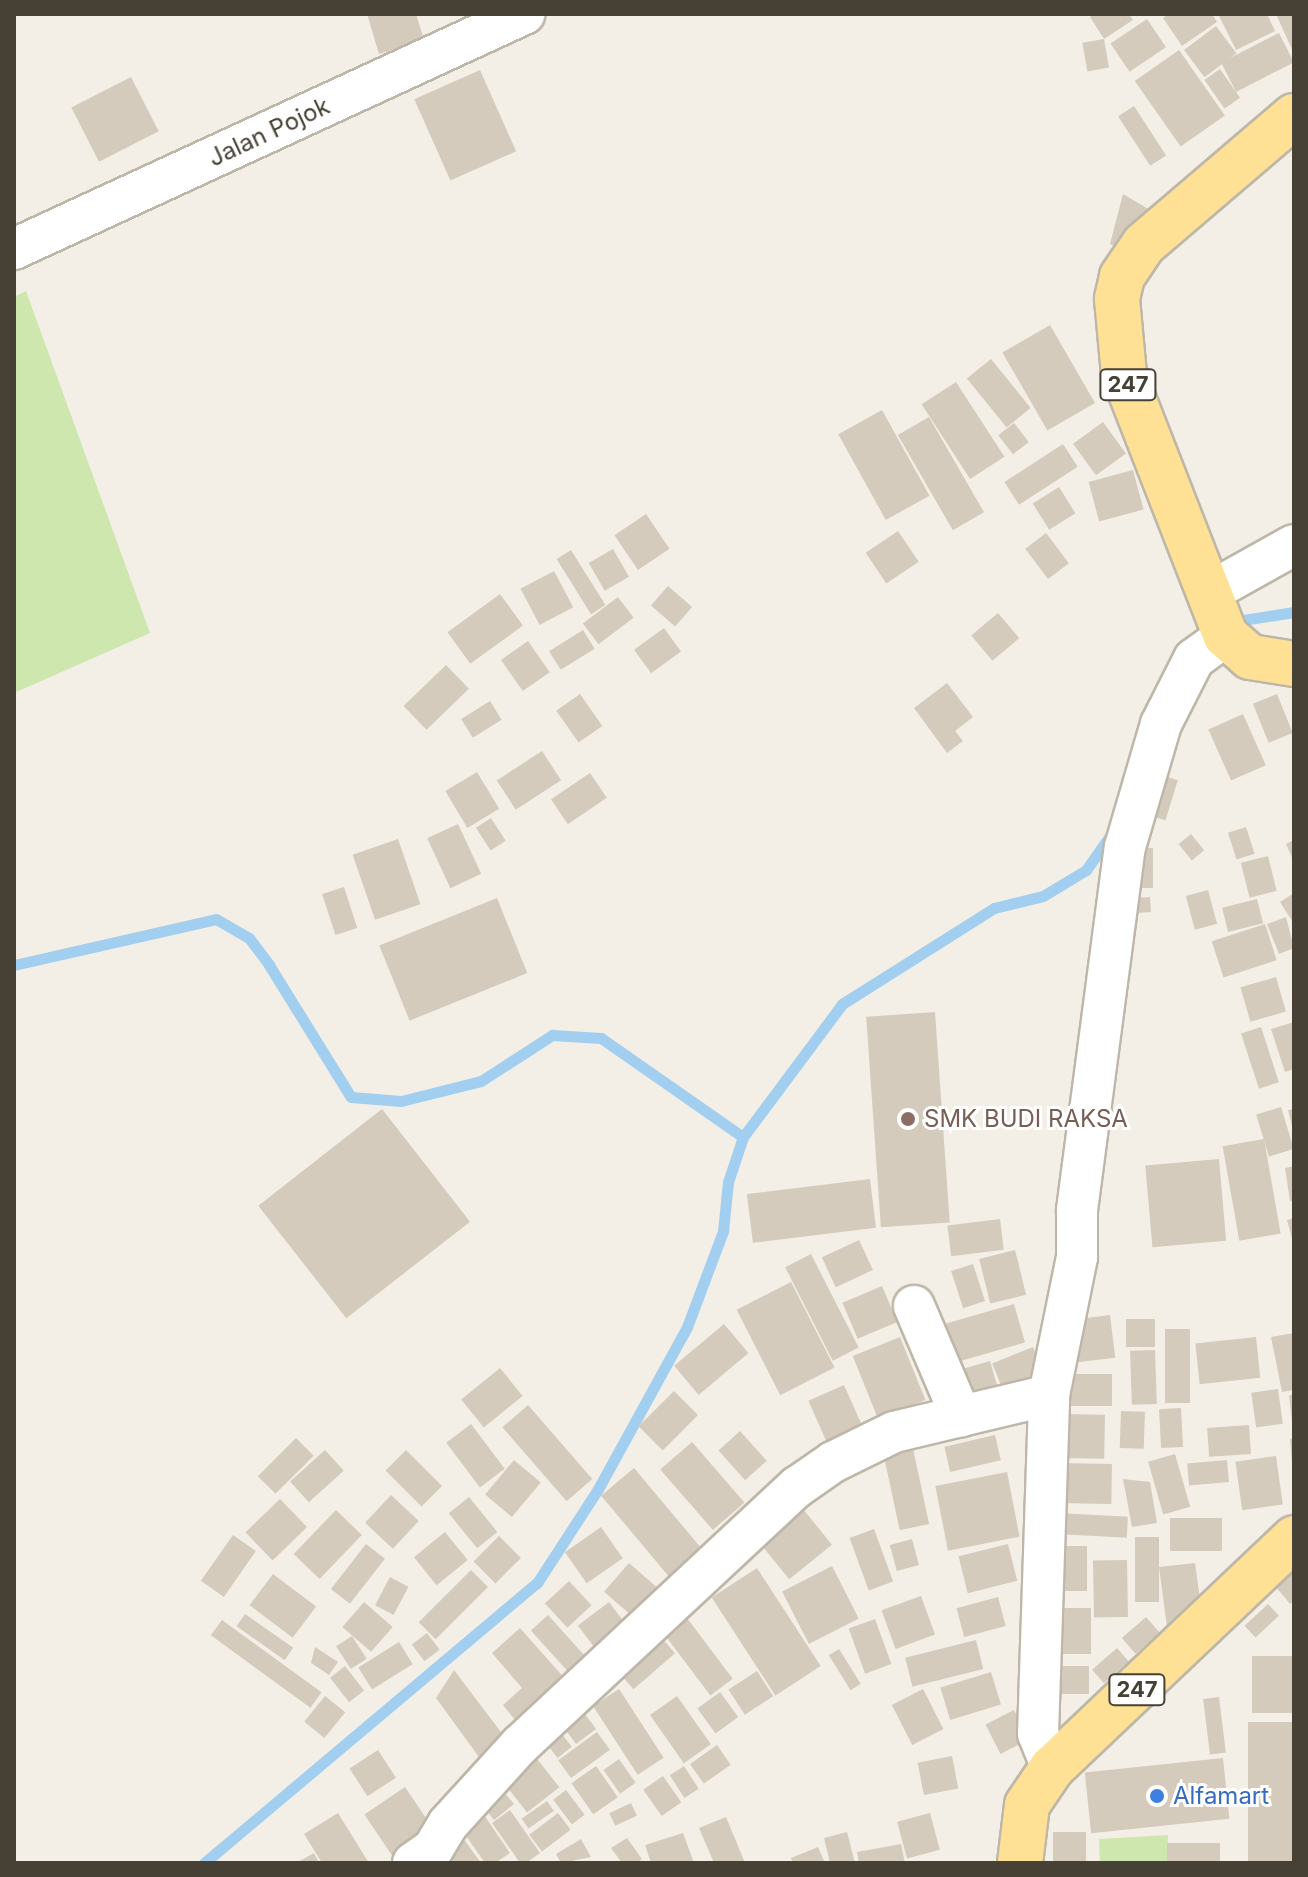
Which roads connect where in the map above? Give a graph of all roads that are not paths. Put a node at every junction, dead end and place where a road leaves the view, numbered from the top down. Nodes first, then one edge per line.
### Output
1 (524, 14) edge
2 (1294, 116) edge
3 (14, 249) edge
4 (1294, 545) edge
5 (1208, 593) junction
6 (1226, 636) junction
7 (1294, 664) edge
8 (914, 1306) dead end
9 (1049, 1395) junction
10 (961, 1416) junction
11 (1294, 1538) edge
12 (1052, 1768) junction
13 (413, 1863) edge
14 (1020, 1863) edge

1 - 3 street, Jalan Pojok
2 - 5 main road, 247
4 - 5 street
5 - 6 main road, 247
6 - 7 main road
6 - 9 street
8 - 10 street
9 - 10 street
9 - 12 street
10 - 13 street
11 - 12 main road, 247
12 - 14 main road, 247

